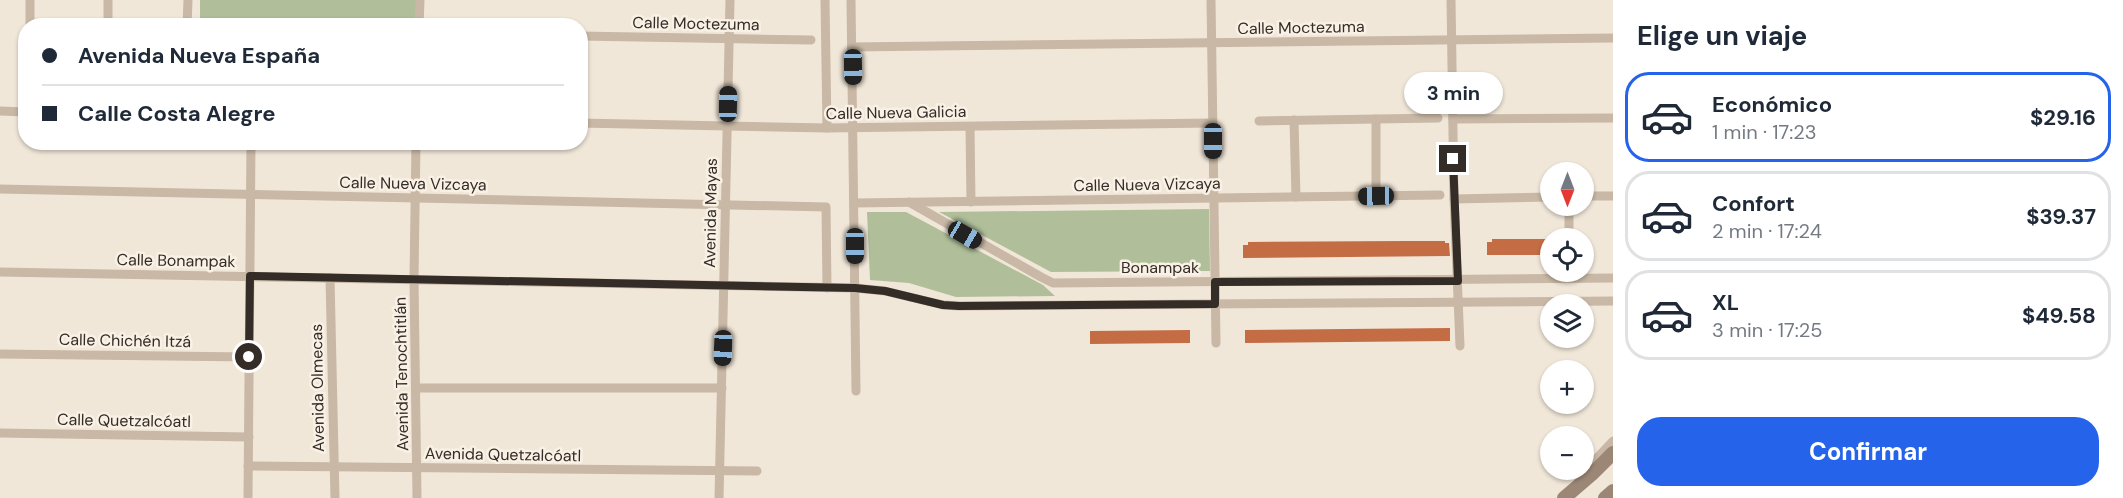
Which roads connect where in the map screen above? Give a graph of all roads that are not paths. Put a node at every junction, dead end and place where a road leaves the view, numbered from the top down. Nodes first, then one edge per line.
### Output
1 (30, 0) edge
2 (108, 0) edge
3 (188, 0) edge
4 (420, 0) edge
5 (730, 0) edge
6 (825, 0) edge
7 (851, 0) edge
8 (1211, 0) edge
9 (1451, 0) edge
10 (30, 18) edge
11 (108, 18) edge
12 (187, 18) edge
13 (419, 18) edge
14 (588, 36) edge
15 (729, 38) junction
16 (1613, 38) edge
17 (811, 39) dead end
18 (1452, 40) junction
19 (1212, 43) junction
20 (852, 47) junction
21 (0, 111) edge
22 (18, 112) edge
23 (1438, 118) dead end
24 (1613, 118) edge
25 (1376, 119) junction
26 (1453, 119) junction
27 (1294, 120) junction
28 (1259, 121) dead end
29 (588, 123) edge
30 (1213, 123) junction
31 (727, 125) junction
32 (970, 127) junction
33 (827, 128) junction
34 (854, 128) junction
35 (251, 150) edge
36 (416, 150) edge
37 (0, 189) edge
38 (251, 195) junction
39 (1440, 195) dead end
40 (1376, 196) junction
41 (1594, 196) edge
42 (1613, 196) edge
43 (1296, 197) junction
44 (1540, 197) edge
45 (415, 198) junction
46 (1214, 198) junction
47 (1454, 199) junction
48 (909, 202) junction
49 (971, 202) junction
50 (855, 203) junction
51 (726, 205) junction
52 (0, 272) edge
53 (250, 276) junction
54 (1540, 277) edge
55 (1594, 277) edge
56 (330, 278) junction
57 (1613, 278) edge
58 (414, 279) junction
59 (1458, 281) junction
60 (1215, 282) junction
61 (724, 286) junction
62 (827, 288) junction
63 (855, 288) junction
64 (1613, 302) edge
65 (1460, 303) junction
66 (1215, 304) junction
67 (1216, 343) dead end
68 (1460, 345) dead end
69 (0, 354) edge
70 (249, 357) junction
71 (417, 388) junction
72 (722, 388) junction
73 (856, 391) dead end
74 (0, 433) edge
75 (249, 437) junction
76 (1613, 441) edge
77 (1613, 453) edge
78 (248, 466) junction
79 (334, 467) junction
80 (417, 468) junction
81 (1594, 468) edge
82 (720, 471) junction
83 (757, 471) dead end
84 (1594, 472) edge
85 (1585, 480) edge
86 (1613, 491) edge
87 (248, 498) edge
88 (335, 498) edge
89 (417, 498) edge
90 (719, 498) edge
91 (1564, 498) edge
92 (1605, 498) edge

1 - 10 street
2 - 11 street
3 - 12 street
4 - 13 street
5 - 15 street, Avenida Mayas
6 - 33 street
7 - 20 street
8 - 19 street
9 - 18 street
14 - 15 street, Calle Moctezuma
15 - 17 street, Calle Moctezuma
15 - 31 street, Avenida Mayas
16 - 18 street, Calle Moctezuma
18 - 19 street, Calle Moctezuma
18 - 26 street
19 - 20 street, Calle Moctezuma
19 - 30 street
20 - 34 street
21 - 22 street
23 - 25 street
24 - 26 street
25 - 27 street
25 - 40 street
26 - 47 street
27 - 28 street
27 - 43 street
29 - 31 street, Calle Nueva Galicia
30 - 32 street, Calle Nueva Galicia
30 - 46 street
31 - 33 street, Calle Nueva Galicia
31 - 51 street, Avenida Mayas
32 - 34 street, Calle Nueva Galicia
32 - 49 street
33 - 34 street, Calle Nueva Galicia
34 - 50 street
35 - 38 street
36 - 45 street, Avenida Tenochtitlán
37 - 38 street, Calle Nueva Vizcaya
38 - 45 street, Calle Nueva Vizcaya
38 - 53 street
39 - 40 street, Calle Nueva Vizcaya
40 - 43 street, Calle Nueva Vizcaya
41 - 42 street
43 - 46 street, Calle Nueva Vizcaya
44 - 47 street
45 - 51 street, Calle Nueva Vizcaya
45 - 58 street, Avenida Tenochtitlán
46 - 49 street, Calle Nueva Vizcaya
46 - 60 street
47 - 59 street
48 - 49 street, Calle Nueva Vizcaya
48 - 50 street, Calle Nueva Vizcaya
48 - 60 street, Bonampak
50 - 63 street
51 - 61 street, Avenida Mayas
51 - 62 street, Calle Nueva Vizcaya
52 - 53 street, Calle Bonampak
53 - 56 street, Calle Bonampak
53 - 70 street
54 - 59 street, Bonampak
55 - 57 street, Bonampak
56 - 58 street, Calle Bonampak
56 - 79 street, Avenida Olmecas
58 - 61 street, Calle Bonampak
58 - 71 street, Avenida Tenochtitlán
59 - 60 street, Bonampak
59 - 65 street
60 - 66 street
61 - 62 street, Calle Bonampak
61 - 72 street, Avenida Mayas
62 - 63 street, Calle Bonampak
63 - 66 street
63 - 73 street
64 - 65 street
65 - 66 street
65 - 68 street
66 - 67 street
69 - 70 street, Calle Chichén Itzá
70 - 75 street
71 - 72 street
71 - 80 street, Avenida Tenochtitlán
72 - 82 street, Avenida Mayas
74 - 75 street, Calle Quetzalcóatl
75 - 78 street
76 - 81 street
77 - 84 street
78 - 79 street, Avenida Quetzalcóatl
78 - 87 street
79 - 80 street, Avenida Quetzalcóatl
79 - 88 street, Avenida Olmecas
80 - 82 street, Avenida Quetzalcóatl
80 - 89 street, Avenida Tenochtitlán
82 - 83 street, Avenida Quetzalcóatl
82 - 90 street, Avenida Mayas
85 - 91 street
86 - 92 street

